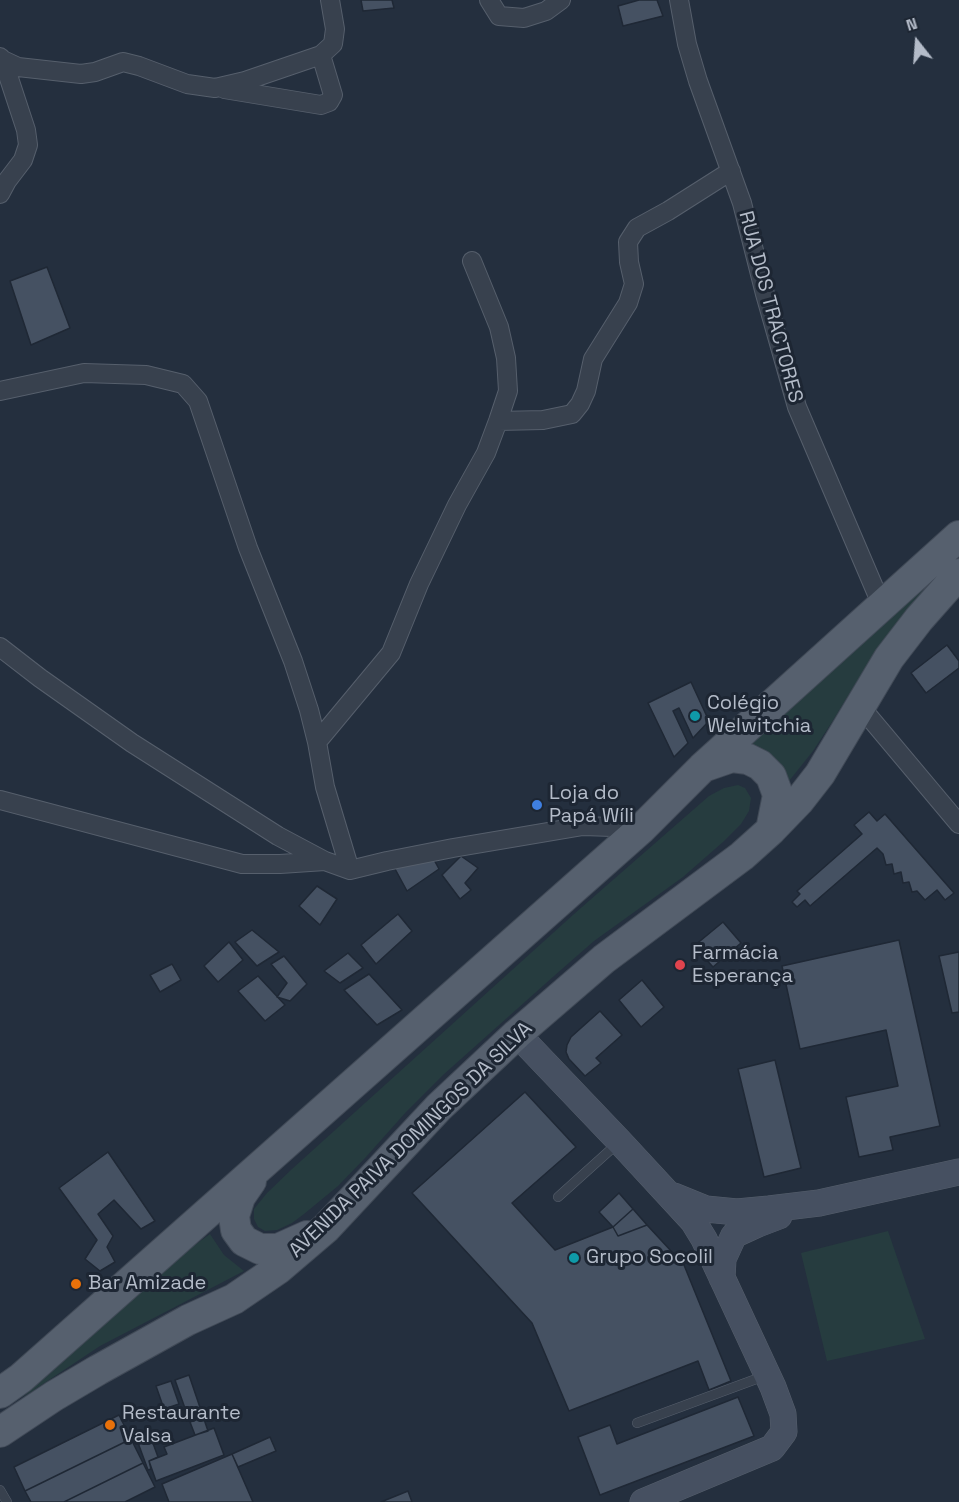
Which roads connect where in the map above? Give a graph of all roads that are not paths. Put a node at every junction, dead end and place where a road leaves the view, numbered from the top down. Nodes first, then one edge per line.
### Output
1 (330, 0) edge
2 (489, 0) edge
3 (561, 0) edge
4 (679, 0) edge
5 (321, 55) junction
6 (2, 58) edge
7 (215, 88) junction
8 (731, 171) junction
9 (0, 194) edge
10 (472, 261) dead end
11 (0, 391) edge
12 (498, 421) junction
13 (959, 536) edge
14 (959, 574) edge
15 (882, 606) junction
16 (0, 647) edge
17 (860, 706) junction
18 (317, 742) junction
19 (702, 768) junction
20 (0, 800) edge
21 (959, 824) edge
22 (642, 828) junction
23 (771, 830) junction
24 (325, 861) junction
25 (350, 870) junction
26 (517, 1034) junction
27 (620, 1142) junction
28 (265, 1162) junction
29 (959, 1172) edge
30 (668, 1194) junction
31 (558, 1197) dead end
32 (819, 1203) junction
33 (326, 1228) junction
34 (722, 1278) junction
35 (767, 1376) junction
36 (0, 1393) edge
37 (637, 1424) dead end
38 (0, 1432) edge
39 (0, 1490) edge
40 (7, 1502) edge
41 (643, 1502) edge

1 - 5 street
2 - 3 street
4 - 8 street, RUA DOS TRACTORES
5 - 7 street
5 - 7 street
6 - 7 street
6 - 9 street
8 - 12 street
8 - 15 street, RUA DOS TRACTORES
10 - 12 street
11 - 18 street
12 - 18 street
13 - 15 main road
14 - 17 main road, AVENIDA PAIVA DOMINGOS DA SILVA
15 - 19 main road
16 - 24 street
17 - 21 street
17 - 23 main road, AVENIDA PAIVA DOMINGOS DA SILVA
18 - 25 street
19 - 22 main road
19 - 23 main road
20 - 24 street
22 - 25 street
22 - 28 main road
23 - 26 main road, AVENIDA PAIVA DOMINGOS DA SILVA
24 - 25 street
26 - 27 street
26 - 33 main road, AVENIDA PAIVA DOMINGOS DA SILVA
27 - 30 street
27 - 31 lane
28 - 33 main road
28 - 36 main road
29 - 32 street
30 - 32 street
30 - 34 street
32 - 34 street
33 - 38 main road, AVENIDA PAIVA DOMINGOS DA SILVA
34 - 35 street
35 - 37 lane
35 - 41 street
39 - 40 lane

